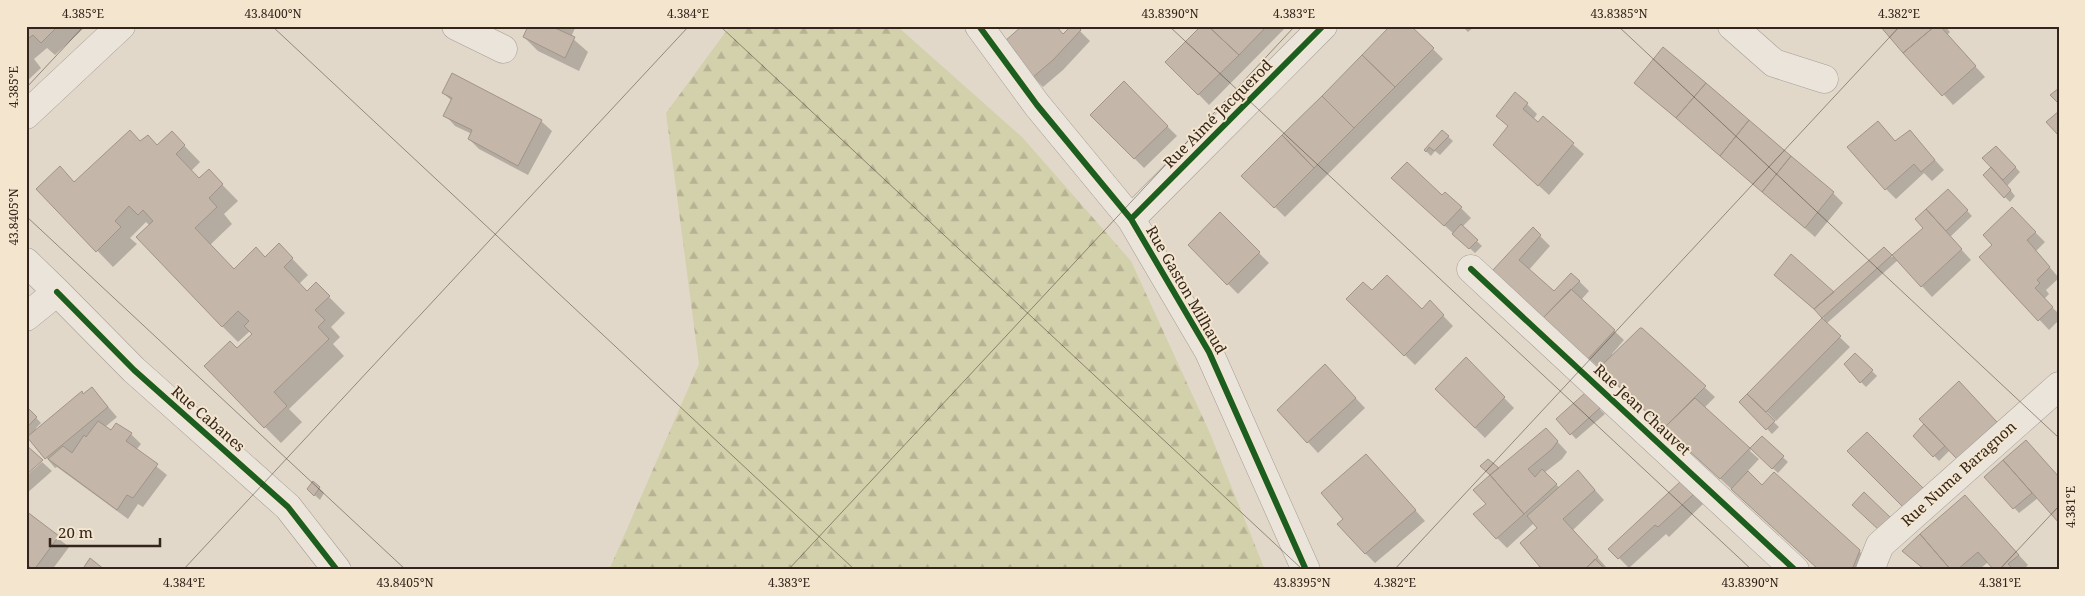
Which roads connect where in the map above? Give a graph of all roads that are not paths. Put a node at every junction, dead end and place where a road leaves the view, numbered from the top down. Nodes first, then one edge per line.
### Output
1 (121, 26) edge
2 (456, 26) edge
3 (979, 26) edge
4 (1323, 26) edge
5 (1732, 26) edge
6 (503, 49) dead end
7 (1824, 79) dead end
8 (26, 114) edge
9 (1131, 219) junction
10 (26, 262) edge
11 (1471, 269) dead end
12 (57, 292) junction
13 (26, 317) edge
14 (2059, 386) edge
15 (338, 570) edge
16 (1306, 570) edge
17 (1795, 570) edge
18 (1870, 570) edge

1 - 8 street
2 - 6 street
3 - 9 street, Rue Gaston Milhaud
4 - 9 street, Rue Aimé Jacquerod
5 - 7 street
9 - 16 street, Rue Gaston Milhaud
10 - 12 street, Rue Cabanes
11 - 17 street, Rue Jean Chauvet
12 - 13 street
12 - 15 street, Rue Cabanes
14 - 18 street, Rue Numa Baragnon

